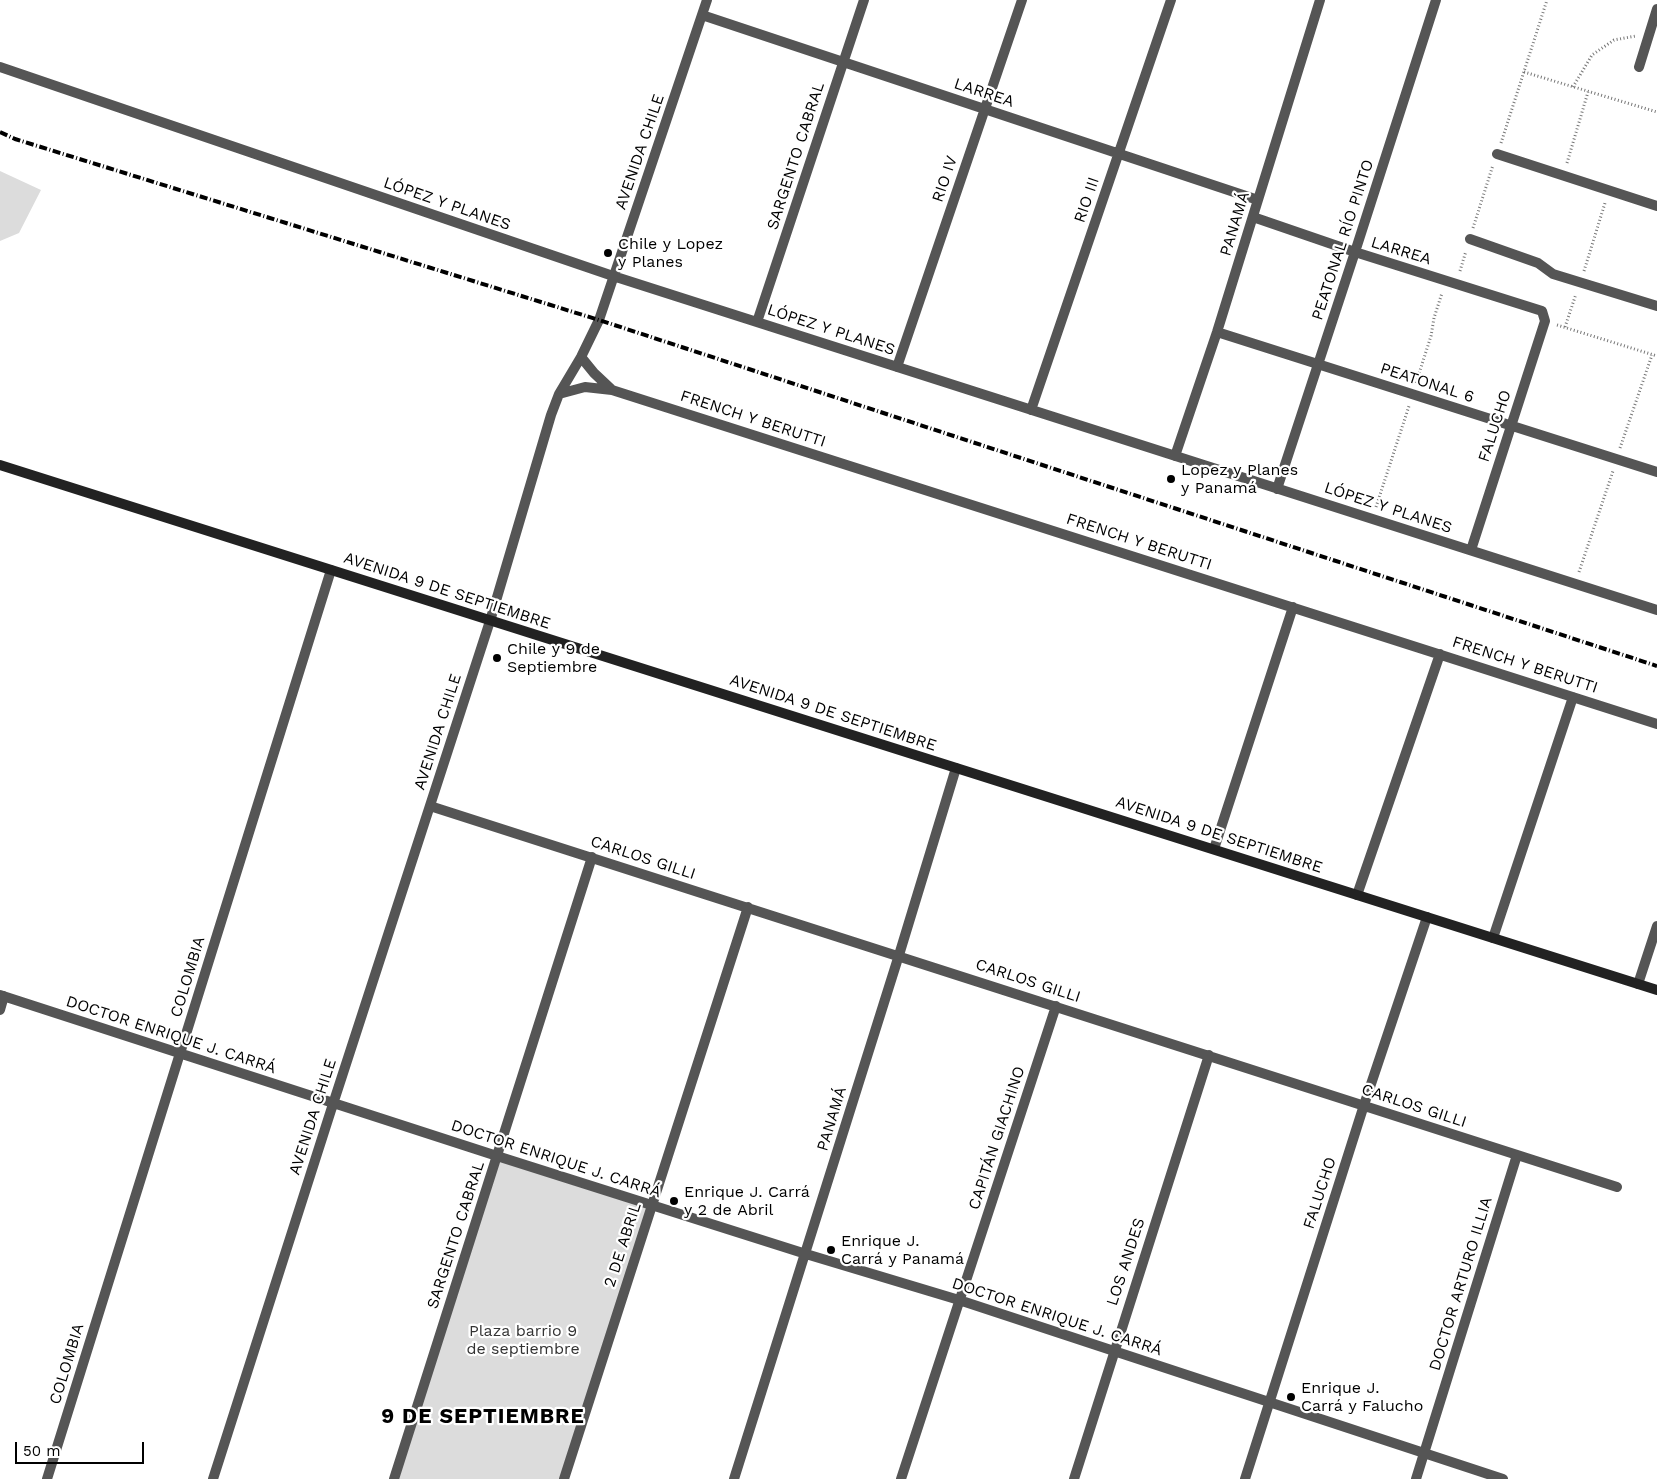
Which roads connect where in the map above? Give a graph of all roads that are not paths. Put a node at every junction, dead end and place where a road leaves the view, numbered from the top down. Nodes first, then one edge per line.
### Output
1 (707, 0) edge
2 (864, 0) edge
3 (1022, 0) edge
4 (1171, 0) edge
5 (1320, 0) edge
6 (1436, 0) edge
7 (1657, 9) edge
8 (702, 15) junction
9 (843, 62) junction
10 (1639, 67) dead end
11 (0, 68) edge
12 (985, 109) junction
13 (1119, 153) junction
14 (1497, 154) dead end
15 (1258, 200) junction
16 (1657, 206) edge
17 (1253, 217) junction
18 (1470, 239) dead end
19 (1355, 252) junction
20 (613, 276) junction
21 (1657, 306) edge
22 (1545, 321) joint
23 (757, 322) junction
24 (1216, 332) junction
25 (582, 357) junction
26 (1318, 364) junction
27 (898, 367) junction
28 (612, 390) junction
29 (559, 394) junction
30 (1032, 410) junction
31 (1512, 425) junction
32 (1175, 456) junction
33 (0, 465) edge
34 (1657, 472) edge
35 (1277, 489) junction
36 (1471, 550) junction
37 (331, 570) junction
38 (1293, 607) junction
39 (1657, 610) edge
40 (490, 620) junction
41 (1440, 654) junction
42 (1573, 697) junction
43 (1657, 724) edge
44 (956, 768) junction
45 (430, 806) junction
46 (1214, 849) junction
47 (592, 857) junction
48 (1357, 894) junction
49 (748, 907) junction
50 (1426, 917) junction
51 (1657, 926) edge
52 (1493, 938) junction
53 (899, 955) junction
54 (1638, 984) junction
55 (1657, 990) edge
56 (2, 996) edge
57 (1056, 1006) junction
58 (0, 1010) edge
59 (180, 1054) junction
60 (1209, 1055) junction
61 (333, 1104) junction
62 (1364, 1105) junction
63 (1517, 1154) junction
64 (497, 1156) junction
65 (1617, 1187) dead end
66 (651, 1205) junction
67 (806, 1254) junction
68 (959, 1300) junction
69 (1113, 1351) junction
70 (1270, 1403) junction
71 (1424, 1454) junction
72 (47, 1479) edge
73 (213, 1479) edge
74 (394, 1479) edge
75 (564, 1479) edge
76 (734, 1479) edge
77 (901, 1479) edge
78 (1074, 1479) edge
79 (1246, 1479) edge
80 (1416, 1479) edge
81 (1503, 1479) edge

1 - 8 street, AVENIDA CHILE
2 - 9 street, SARGENTO CABRAL
3 - 12 street, RIO IV
4 - 13 street, RIO III
5 - 15 street, PANAMÁ
6 - 19 street, PEATONAL RÍO PINTO
7 - 10 street
8 - 9 street, LARREA
8 - 20 street, AVENIDA CHILE
9 - 12 street, LARREA
9 - 23 street, SARGENTO CABRAL
11 - 20 street, LÓPEZ Y PLANES
12 - 13 street, LARREA
12 - 27 street, RIO IV
13 - 15 street, LARREA
13 - 30 street, RIO III
14 - 16 street
15 - 17 street, PANAMÁ
17 - 19 street, LARREA
17 - 24 street, PANAMÁ
18 - 21 street
19 - 22 street, LARREA
19 - 26 street, PEATONAL RÍO PINTO
20 - 23 street, LÓPEZ Y PLANES
20 - 25 street, AVENIDA CHILE
22 - 31 street, FALUCHO
23 - 27 street, LÓPEZ Y PLANES
24 - 26 street, PEATONAL 6
24 - 32 street, PANAMÁ
25 - 28 street, FRENCH Y BERUTTI
25 - 29 street, AVENIDA CHILE
26 - 31 street, PEATONAL 6
26 - 35 street, PEATONAL RÍO PINTO
27 - 30 street, LÓPEZ Y PLANES
28 - 29 street, FRENCH Y BERUTTI
28 - 38 street, FRENCH Y BERUTTI
29 - 40 street, AVENIDA CHILE
30 - 32 street, LÓPEZ Y PLANES
31 - 34 street, PEATONAL 6
31 - 36 street, FALUCHO
32 - 35 street, LÓPEZ Y PLANES
33 - 37 street, AVENIDA 9 DE SEPTIEMBRE
35 - 36 street, LÓPEZ Y PLANES
36 - 39 street, LÓPEZ Y PLANES
37 - 40 street, AVENIDA 9 DE SEPTIEMBRE
37 - 59 street, COLOMBIA
38 - 41 street, FRENCH Y BERUTTI
38 - 46 street
40 - 44 street, AVENIDA 9 DE SEPTIEMBRE
40 - 45 street, AVENIDA CHILE
41 - 42 street, FRENCH Y BERUTTI
41 - 48 street
42 - 43 street, FRENCH Y BERUTTI
42 - 52 street
44 - 46 street, AVENIDA 9 DE SEPTIEMBRE
44 - 53 street, PANAMÁ
45 - 47 street, CARLOS GILLI
45 - 61 street, AVENIDA CHILE
46 - 48 street, AVENIDA 9 DE SEPTIEMBRE
47 - 49 street, CARLOS GILLI
47 - 64 street, SARGENTO CABRAL
48 - 50 street, AVENIDA 9 DE SEPTIEMBRE
49 - 53 street, CARLOS GILLI
49 - 66 street, 2 DE ABRIL
50 - 52 street, AVENIDA 9 DE SEPTIEMBRE
50 - 62 street, FALUCHO
51 - 54 street
52 - 54 street, AVENIDA 9 DE SEPTIEMBRE
53 - 57 street, CARLOS GILLI
53 - 67 street, PANAMÁ
54 - 55 street, AVENIDA 9 DE SEPTIEMBRE
56 - 58 street
56 - 59 street, DOCTOR ENRIQUE J. CARRÁ
57 - 60 street, CARLOS GILLI
57 - 68 street, CAPITÁN GIACHINO
59 - 61 street, DOCTOR ENRIQUE J. CARRÁ
59 - 72 street, COLOMBIA
60 - 62 street, CARLOS GILLI
60 - 69 street, LOS ANDES
61 - 64 street, DOCTOR ENRIQUE J. CARRÁ
61 - 73 street, AVENIDA CHILE
62 - 63 street, CARLOS GILLI
62 - 70 street, FALUCHO
63 - 65 street, CARLOS GILLI
63 - 71 street, DOCTOR ARTURO ILLIA
64 - 66 street, DOCTOR ENRIQUE J. CARRÁ
64 - 74 street, SARGENTO CABRAL
66 - 67 street, DOCTOR ENRIQUE J. CARRÁ
66 - 75 street, 2 DE ABRIL
67 - 68 street, DOCTOR ENRIQUE J. CARRÁ
67 - 76 street, PANAMÁ
68 - 69 street, DOCTOR ENRIQUE J. CARRÁ
68 - 77 street, CAPITÁN GIACHINO
69 - 70 street, DOCTOR ENRIQUE J. CARRÁ
69 - 78 street, LOS ANDES
70 - 71 street, DOCTOR ENRIQUE J. CARRÁ
70 - 79 street, FALUCHO
71 - 80 street, DOCTOR ARTURO ILLIA
71 - 81 street, DOCTOR ENRIQUE J. CARRÁ

